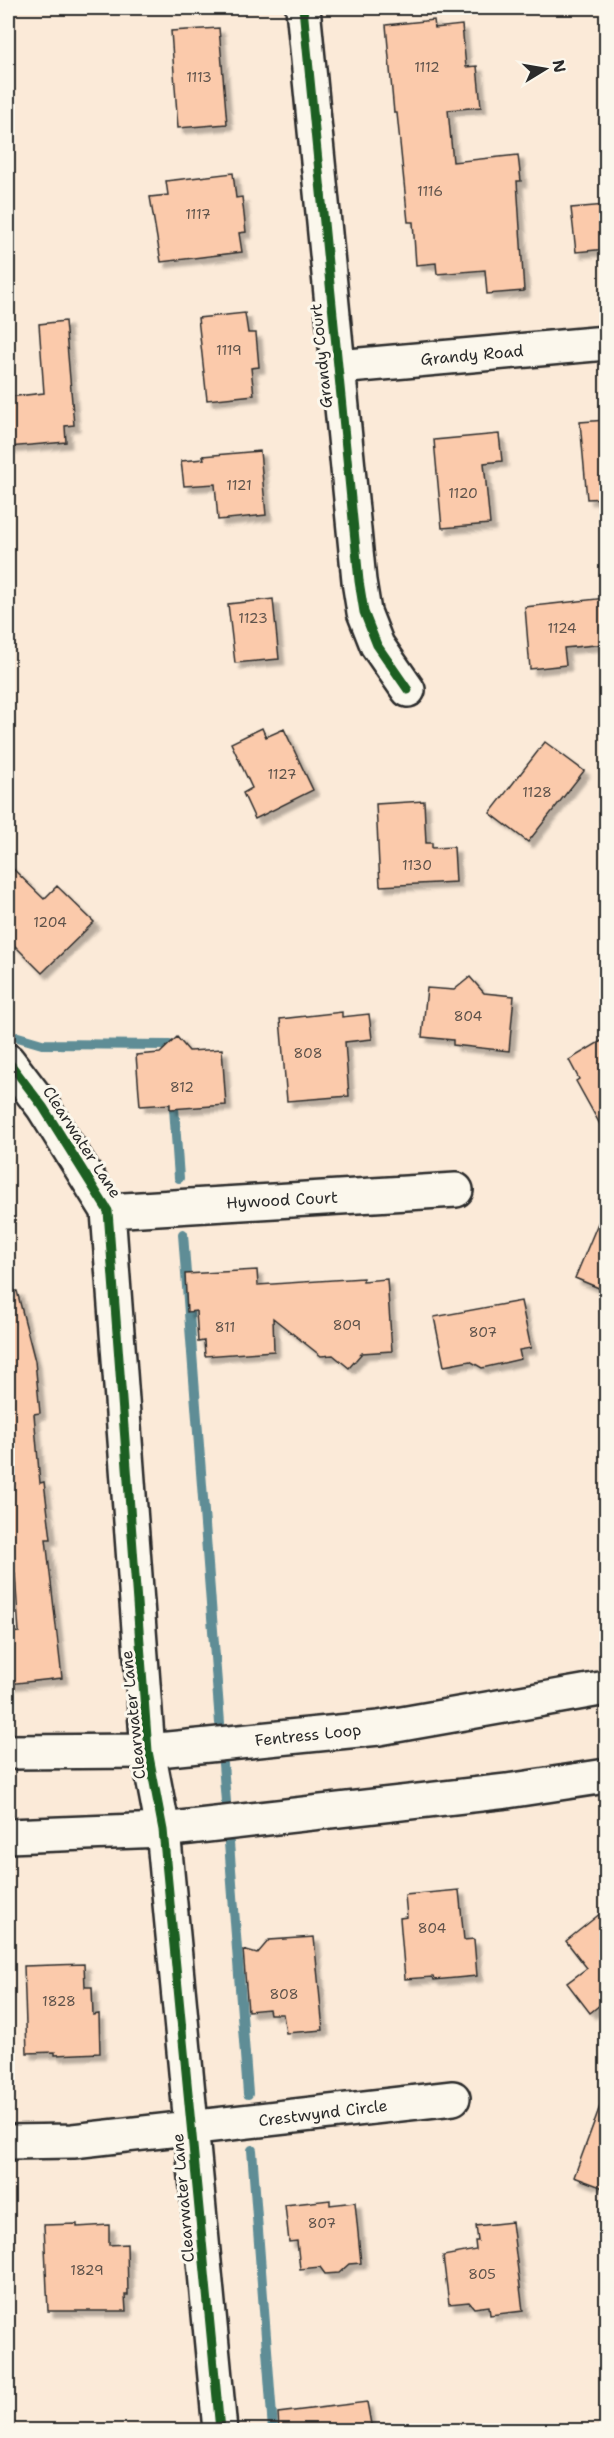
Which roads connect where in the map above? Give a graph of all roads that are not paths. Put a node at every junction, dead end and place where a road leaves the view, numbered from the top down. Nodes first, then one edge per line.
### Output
1 (303, 8) edge
2 (606, 343) edge
3 (338, 367) junction
4 (408, 690) dead end
5 (8, 1061) edge
6 (456, 1190) dead end
7 (108, 1210) junction
8 (606, 1688) edge
9 (148, 1751) junction
10 (8, 1752) edge
11 (606, 1776) edge
12 (163, 1830) junction
13 (8, 1836) edge
14 (453, 2098) dead end
15 (193, 2128) junction
16 (8, 2142) edge
17 (219, 2430) edge

1 - 3 street, Grandy Court
2 - 3 street, Grandy Road
3 - 4 street, Grandy Court
5 - 7 street, Clearwater Lane
6 - 7 street, Hywood Court
7 - 9 street, Clearwater Lane
8 - 9 street, Fentress Loop
9 - 10 street, Fentress Loop
9 - 12 street, Clearwater Lane
11 - 12 street
12 - 13 street
12 - 15 street, Clearwater Lane
14 - 15 street, Crestwynd Circle
15 - 16 street, Crestwynd Circle
15 - 17 street, Clearwater Lane

